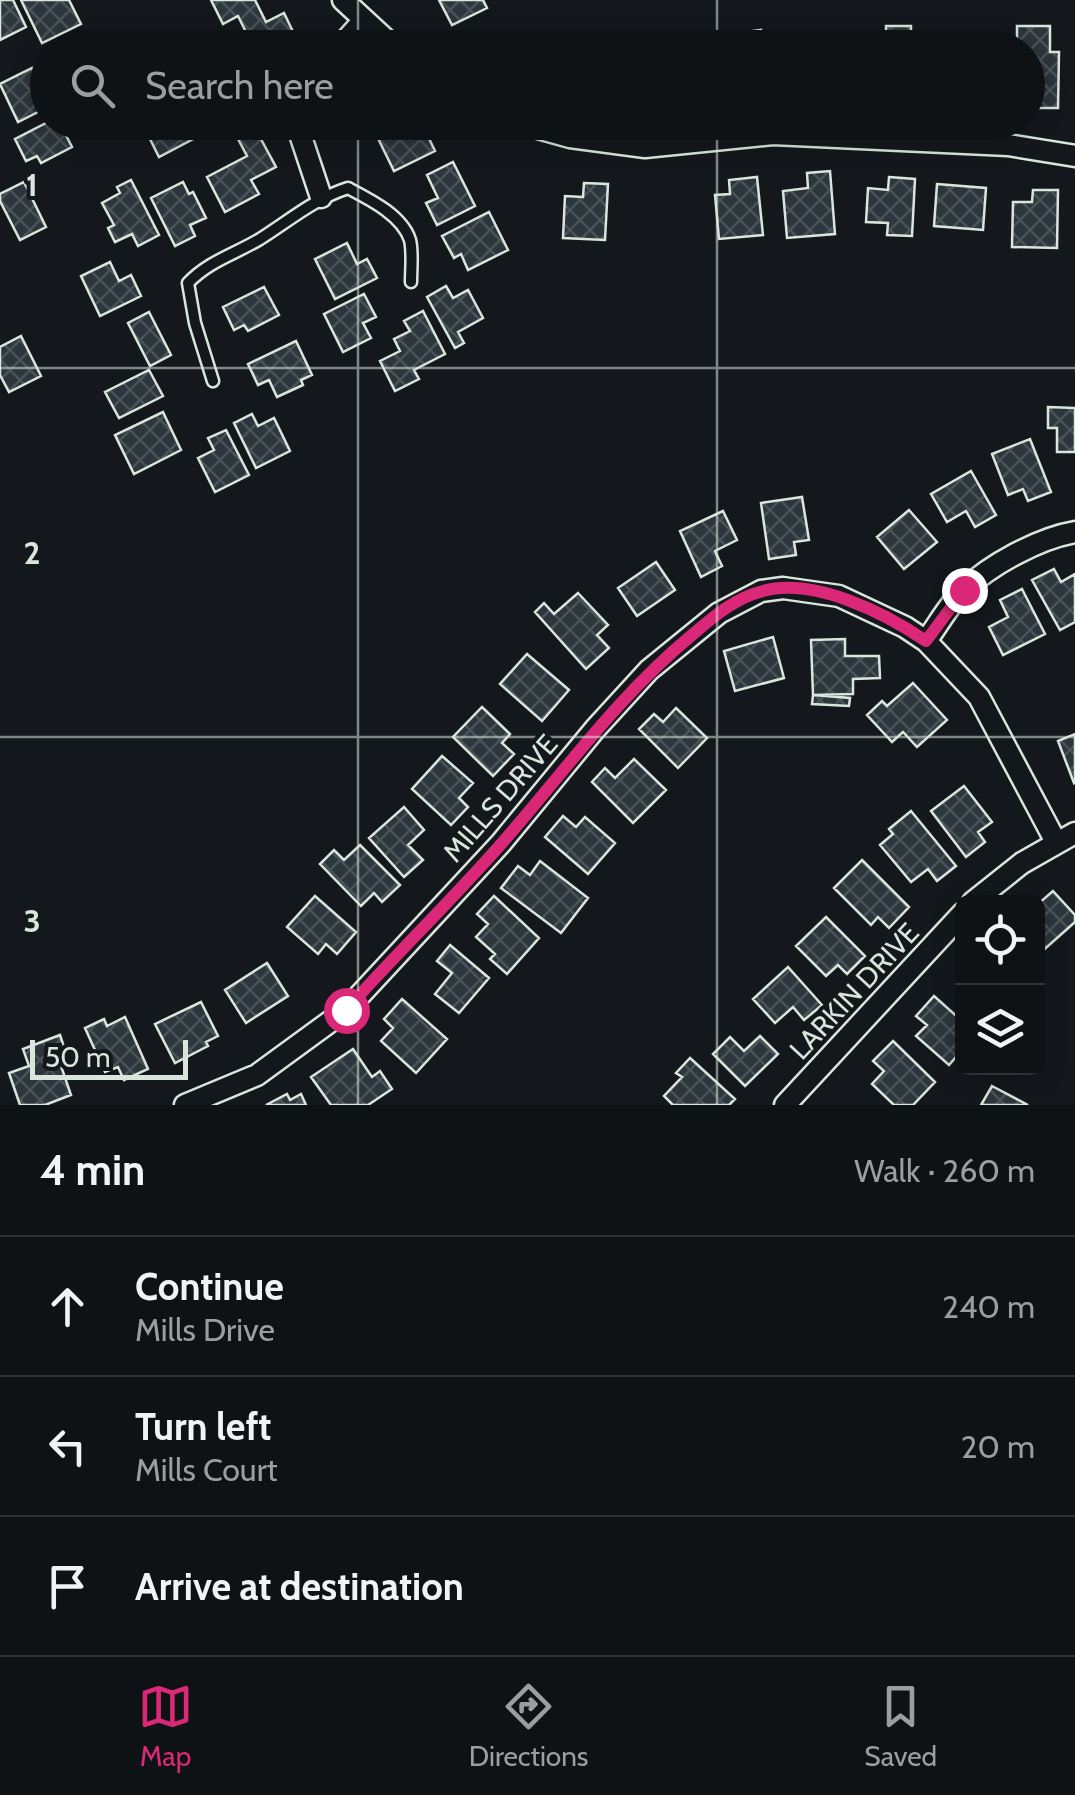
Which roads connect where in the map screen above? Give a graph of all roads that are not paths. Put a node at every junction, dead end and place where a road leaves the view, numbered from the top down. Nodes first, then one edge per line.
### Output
1 (343, 0) edge
2 (363, 21) junction
3 (355, 30) edge
4 (374, 30) edge
5 (302, 140) edge
6 (592, 140) edge
7 (714, 140) edge
8 (901, 140) edge
9 (1075, 156) edge
10 (318, 188) junction
11 (348, 188) junction
12 (411, 282) dead end
13 (213, 380) dead end
14 (1075, 532) edge
15 (926, 641) junction
16 (1066, 837) edge
17 (982, 895) edge
18 (955, 922) edge
19 (185, 1105) edge
20 (785, 1105) edge

1 - 2 street
2 - 3 street
2 - 4 street
5 - 10 street
6 - 7 street
8 - 9 street
10 - 11 lane
10 - 11 lane
10 - 13 lane
11 - 12 lane
14 - 15 street
15 - 16 street, MILLS DRIVE
15 - 19 street, MILLS DRIVE
16 - 17 street
18 - 20 street, LARKIN DRIVE

